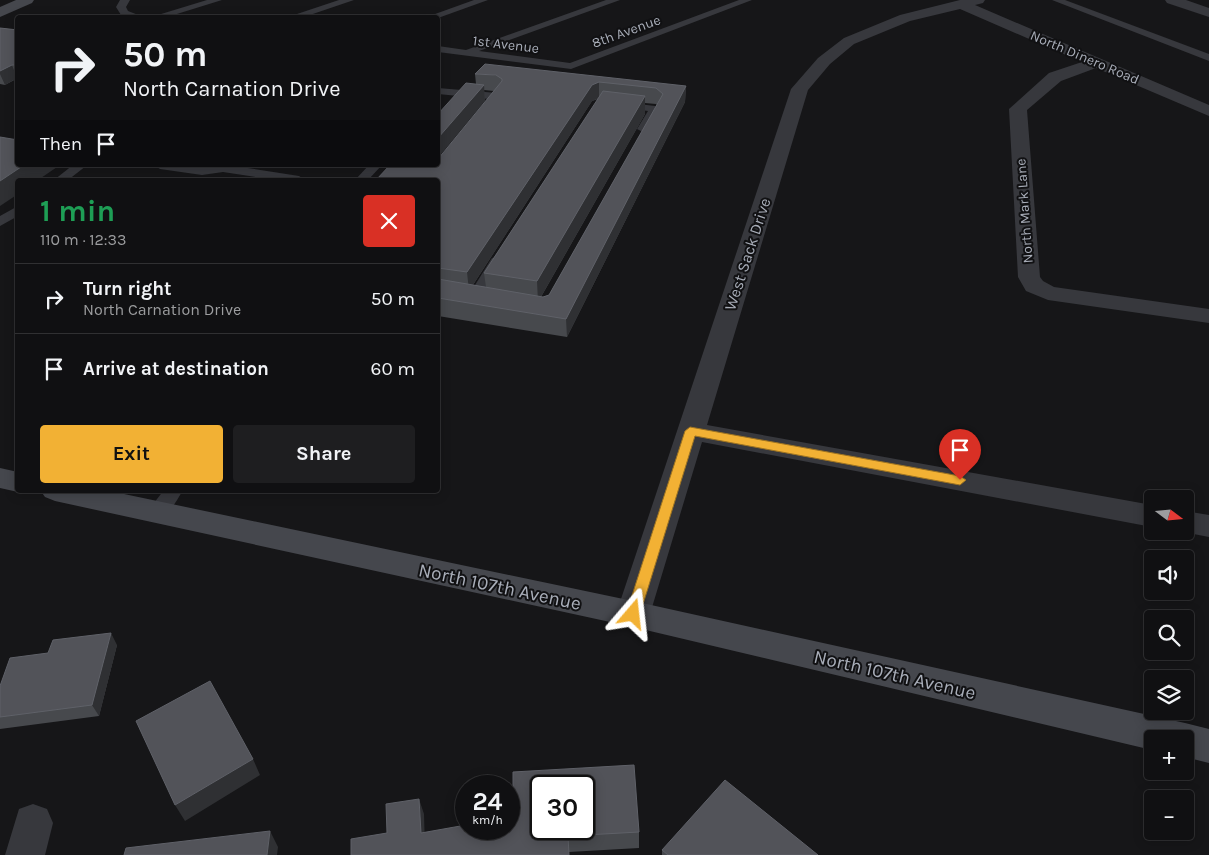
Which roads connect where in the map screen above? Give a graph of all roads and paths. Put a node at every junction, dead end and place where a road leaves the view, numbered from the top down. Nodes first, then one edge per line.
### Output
1 (27, 0) edge
2 (125, 0) edge
3 (217, 0) edge
4 (349, 0) edge
5 (482, 0) edge
6 (615, 0) edge
7 (747, 0) edge
8 (1057, 0) edge
9 (1172, 0) edge
10 (969, 2) edge
11 (0, 13) edge
12 (1209, 13) edge
13 (133, 15) edge
14 (163, 15) edge
15 (299, 15) edge
16 (437, 15) edge
17 (440, 49) edge
18 (467, 52) junction
19 (1209, 58) edge
20 (1096, 62) junction
21 (571, 66) joint
22 (440, 90) edge
23 (450, 92) junction
24 (440, 103) edge
25 (609, 104) edge
26 (1209, 110) edge
27 (478, 119) edge
28 (635, 144) edge
29 (79, 167) edge
30 (174, 167) edge
31 (374, 167) edge
32 (63, 178) edge
33 (286, 178) edge
34 (363, 178) edge
35 (15, 212) edge
36 (0, 222) edge
37 (505, 249) edge
38 (456, 295) edge
39 (474, 298) junction
40 (491, 301) edge
41 (1209, 316) edge
42 (690, 431) junction
43 (0, 478) edge
44 (15, 481) edge
45 (85, 493) edge
46 (165, 501) edge
47 (1144, 515) edge
48 (1194, 524) edge
49 (1209, 526) edge
50 (633, 614) junction
51 (1144, 731) edge
52 (1194, 742) edge
53 (1209, 746) edge

1 - 11 main road
2 - 13 lane
3 - 14 lane
4 - 15 lane
5 - 16 lane
6 - 18 lane
7 - 21 lane, 8th Avenue
8 - 19 lane
9 - 12 street
10 - 20 street, North Dinero Road
10 - 42 street, West Sack Drive
17 - 18 lane, 1st Avenue
18 - 21 lane, 1st Avenue
20 - 26 street, North Dinero Road
20 - 41 street, North Mark Lane
22 - 23 lane
23 - 24 lane
23 - 27 lane
25 - 28 lane
29 - 32 lane
30 - 33 lane
31 - 34 lane
35 - 36 lane
37 - 39 lane
38 - 39 lane
39 - 40 lane
42 - 47 street
42 - 50 street, West Sack Drive
43 - 44 main road
45 - 46 main road, North 107th Avenue
46 - 50 main road, North 107th Avenue
48 - 49 street
50 - 51 main road, North 107th Avenue
52 - 53 main road

